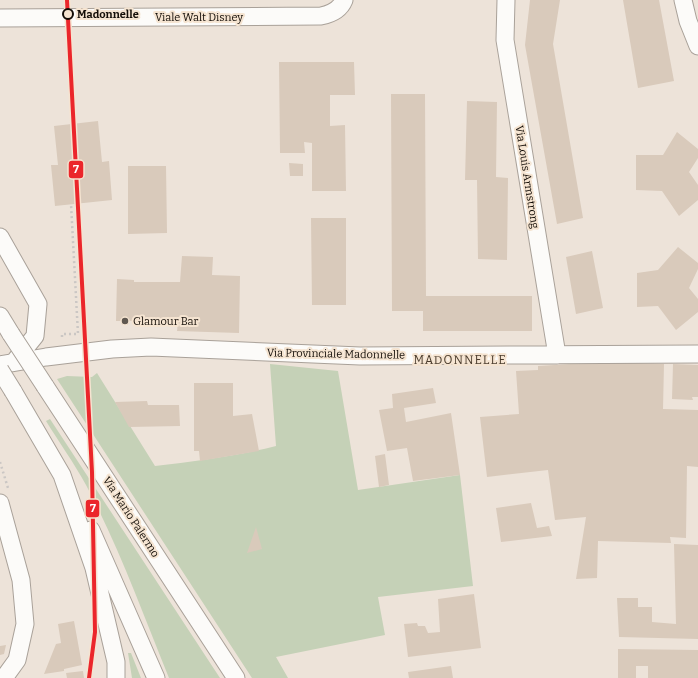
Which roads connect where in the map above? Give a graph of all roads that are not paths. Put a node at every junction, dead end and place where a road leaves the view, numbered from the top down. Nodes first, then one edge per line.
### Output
1 (344, 0) edge
2 (506, 0) edge
3 (683, 0) edge
4 (0, 18) edge
5 (698, 46) edge
6 (0, 237) edge
7 (0, 316) edge
8 (557, 354) junction
9 (698, 354) edge
10 (5, 366) edge
11 (62, 475) junction
12 (0, 503) edge
13 (4, 678) edge
14 (116, 678) edge
15 (156, 678) edge
16 (236, 678) edge

1 - 4 street, Viale Walt Disney
2 - 8 street, Via Louis Armstrong
3 - 5 street
6 - 10 street
7 - 16 street, Via Mario Palermo, bridge
8 - 9 street, Via Provinciale Madonnelle
8 - 10 street, Via Provinciale Madonnelle
10 - 11 street, bridge
11 - 14 street
11 - 15 street
12 - 13 street

